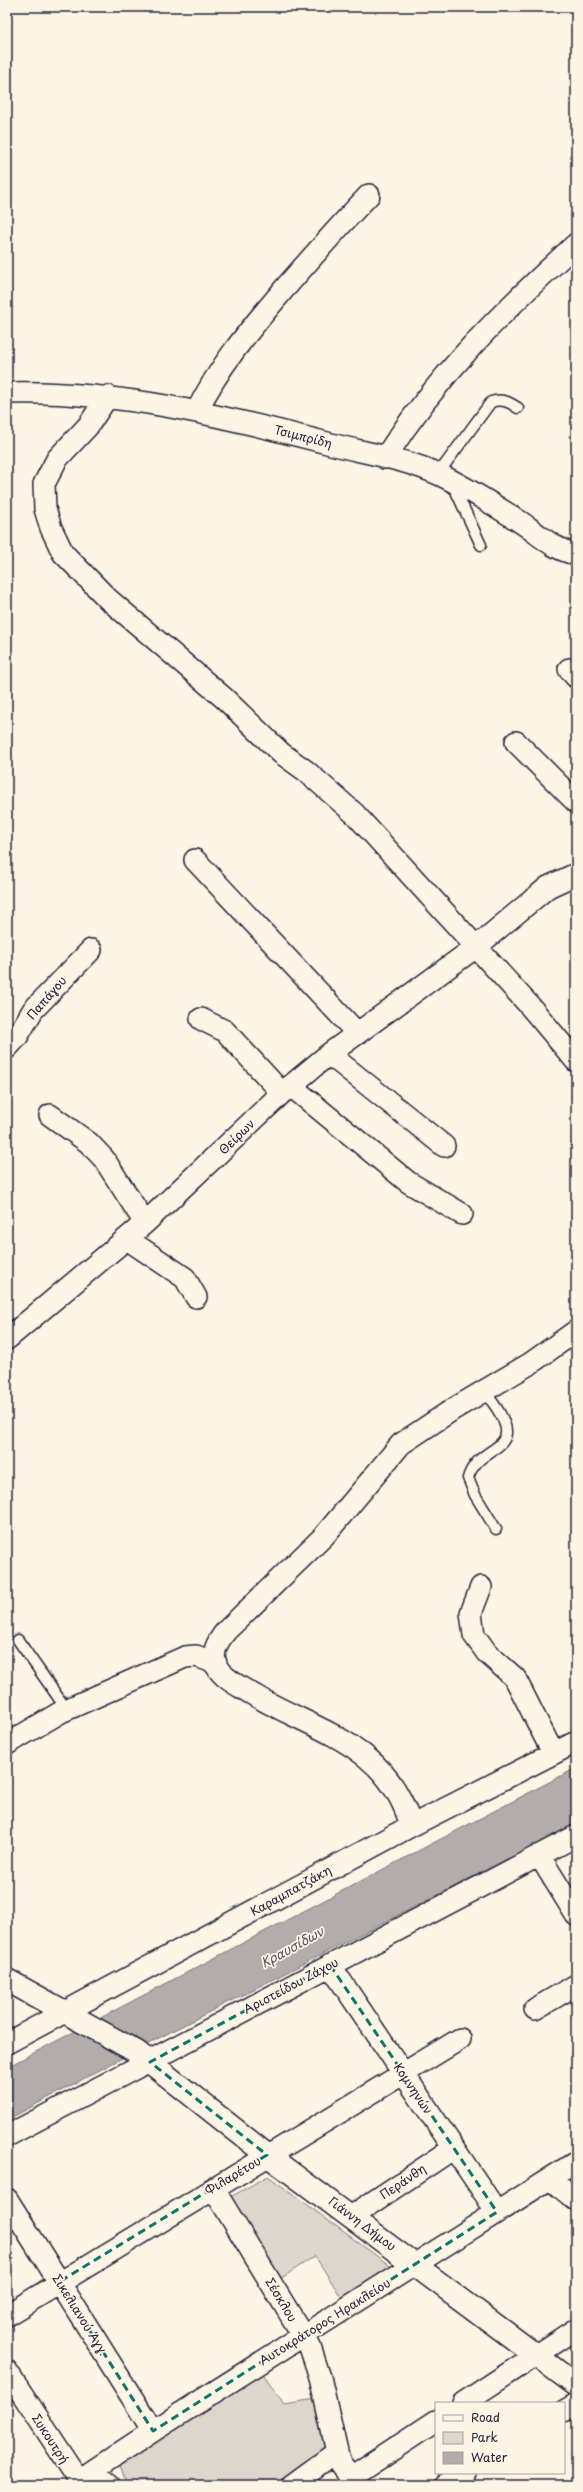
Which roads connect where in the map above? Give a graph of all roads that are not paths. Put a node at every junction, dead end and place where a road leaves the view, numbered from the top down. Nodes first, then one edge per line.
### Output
1 (369, 195) dead end
2 (576, 244) edge
3 (7, 393) edge
4 (108, 396) junction
5 (518, 408) dead end
6 (197, 411) junction
7 (385, 458) junction
8 (445, 478) junction
9 (481, 545) dead end
10 (576, 554) edge
11 (516, 742) dead end
12 (576, 802) edge
13 (195, 860) dead end
14 (576, 874) edge
15 (476, 947) junction
16 (91, 950) dead end
17 (201, 1018) dead end
18 (357, 1033) junction
19 (7, 1048) edge
20 (329, 1054) junction
21 (576, 1061) edge
22 (286, 1090) junction
23 (50, 1115) dead end
24 (444, 1146) dead end
25 (462, 1214) dead end
26 (145, 1224) junction
27 (127, 1239) junction
28 (196, 1297) dead end
29 (576, 1330) edge
30 (7, 1339) edge
31 (483, 1390) junction
32 (496, 1529) dead end
33 (481, 1587) dead end
34 (18, 1640) dead end
35 (216, 1663) junction
36 (66, 1710) junction
37 (576, 1742) edge
38 (7, 1744) edge
39 (553, 1753) junction
40 (411, 1826) junction
41 (576, 1836) edge
42 (539, 1855) junction
43 (576, 1915) edge
44 (330, 1965) junction
45 (7, 1980) edge
46 (576, 1985) edge
47 (535, 2009) dead end
48 (75, 2017) junction
49 (460, 2039) dead end
50 (7, 2043) edge
51 (144, 2057) junction
52 (403, 2074) junction
53 (7, 2136) edge
54 (454, 2148) junction
55 (268, 2155) junction
56 (576, 2162) edge
57 (550, 2179) junction
58 (213, 2188) junction
59 (7, 2199) edge
60 (576, 2200) edge
61 (497, 2212) junction
62 (352, 2216) junction
63 (416, 2265) junction
64 (59, 2282) junction
65 (7, 2315) edge
66 (576, 2329) edge
67 (303, 2336) junction
68 (537, 2355) junction
69 (7, 2371) edge
70 (576, 2385) edge
71 (465, 2402) edge
72 (576, 2404) edge
73 (565, 2410) edge
74 (435, 2422) edge
75 (153, 2431) junction
76 (336, 2452) junction
77 (463, 2474) edge
78 (81, 2481) edge
79 (354, 2481) edge
80 (109, 2485) edge
81 (292, 2485) edge
82 (446, 2485) edge

1 - 6 street
2 - 7 street
3 - 4 street, Τσιμπρίδη
4 - 6 street, Τσιμπρίδη
4 - 15 street
5 - 8 lane
6 - 7 street, Τσιμπρίδη
7 - 8 street, Τσιμπρίδη
8 - 9 lane
8 - 10 street, Τσιμπρίδη
11 - 12 street
13 - 18 street
14 - 15 street, Θείρων
15 - 18 street, Θείρων
15 - 21 street
16 - 19 street, Παπάγου
17 - 22 street
18 - 20 street, Θείρων
20 - 22 street, Θείρων
20 - 24 street
22 - 25 street
22 - 26 street, Θείρων
23 - 26 street
26 - 27 street, Θείρων
27 - 28 street
27 - 30 street, Θείρων
29 - 31 street
31 - 32 lane
31 - 35 street
33 - 39 street
34 - 36 lane
35 - 36 street
35 - 40 street
36 - 38 street
37 - 39 street, Καραμπατζάκη
39 - 40 street, Καραμπατζάκη
40 - 48 street, Καραμπατζάκη
41 - 42 street, Αριστείδου Ζάχου
42 - 43 street
42 - 44 street, Αριστείδου Ζάχου
44 - 51 street, Αριστείδου Ζάχου
44 - 52 street, Κομνηνών
45 - 48 street, Γιάννη Δήμου
46 - 47 street
48 - 50 street, Καραμπατζάκη
48 - 51 street, Γιάννη Δήμου
49 - 52 street, Φιλαρέτου
51 - 53 street, Αριστείδου Ζάχου
51 - 55 street, Γιάννη Δήμου
52 - 54 street, Κομνηνών
52 - 55 street, Φιλαρέτου
54 - 61 street, Κομνηνών
54 - 62 street, Περάνθη
55 - 58 street, Φιλαρέτου
55 - 62 street, Γιάννη Δήμου
56 - 57 street, Αυτοκράτορος Ηρακλείου
57 - 60 street
57 - 61 street, Αυτοκράτορος Ηρακλείου
58 - 64 street, Φιλαρέτου
58 - 67 street, Σέσκλου
59 - 64 street, Σικελιανού Άγγ.
61 - 63 street, Αυτοκράτορος Ηρακλείου
62 - 63 street, Γιάννη Δήμου
63 - 67 street, Αυτοκράτορος Ηρακλείου
63 - 68 street, Γιάννη Δήμου
64 - 65 street, Φιλαρέτου
64 - 75 street, Σικελιανού Άγγ.
66 - 68 street
67 - 75 street, Αυτοκράτορος Ηρακλείου
67 - 76 street, Σέσκλου
68 - 70 street, Γιάννη Δήμου
68 - 71 street
69 - 78 street, Συκουτρή
72 - 73 street
74 - 79 street
75 - 78 street, Αυτοκράτορος Ηρακλείου
76 - 79 street, Σέσκλου
76 - 81 street
77 - 82 street
78 - 80 street, Συκουτρή

